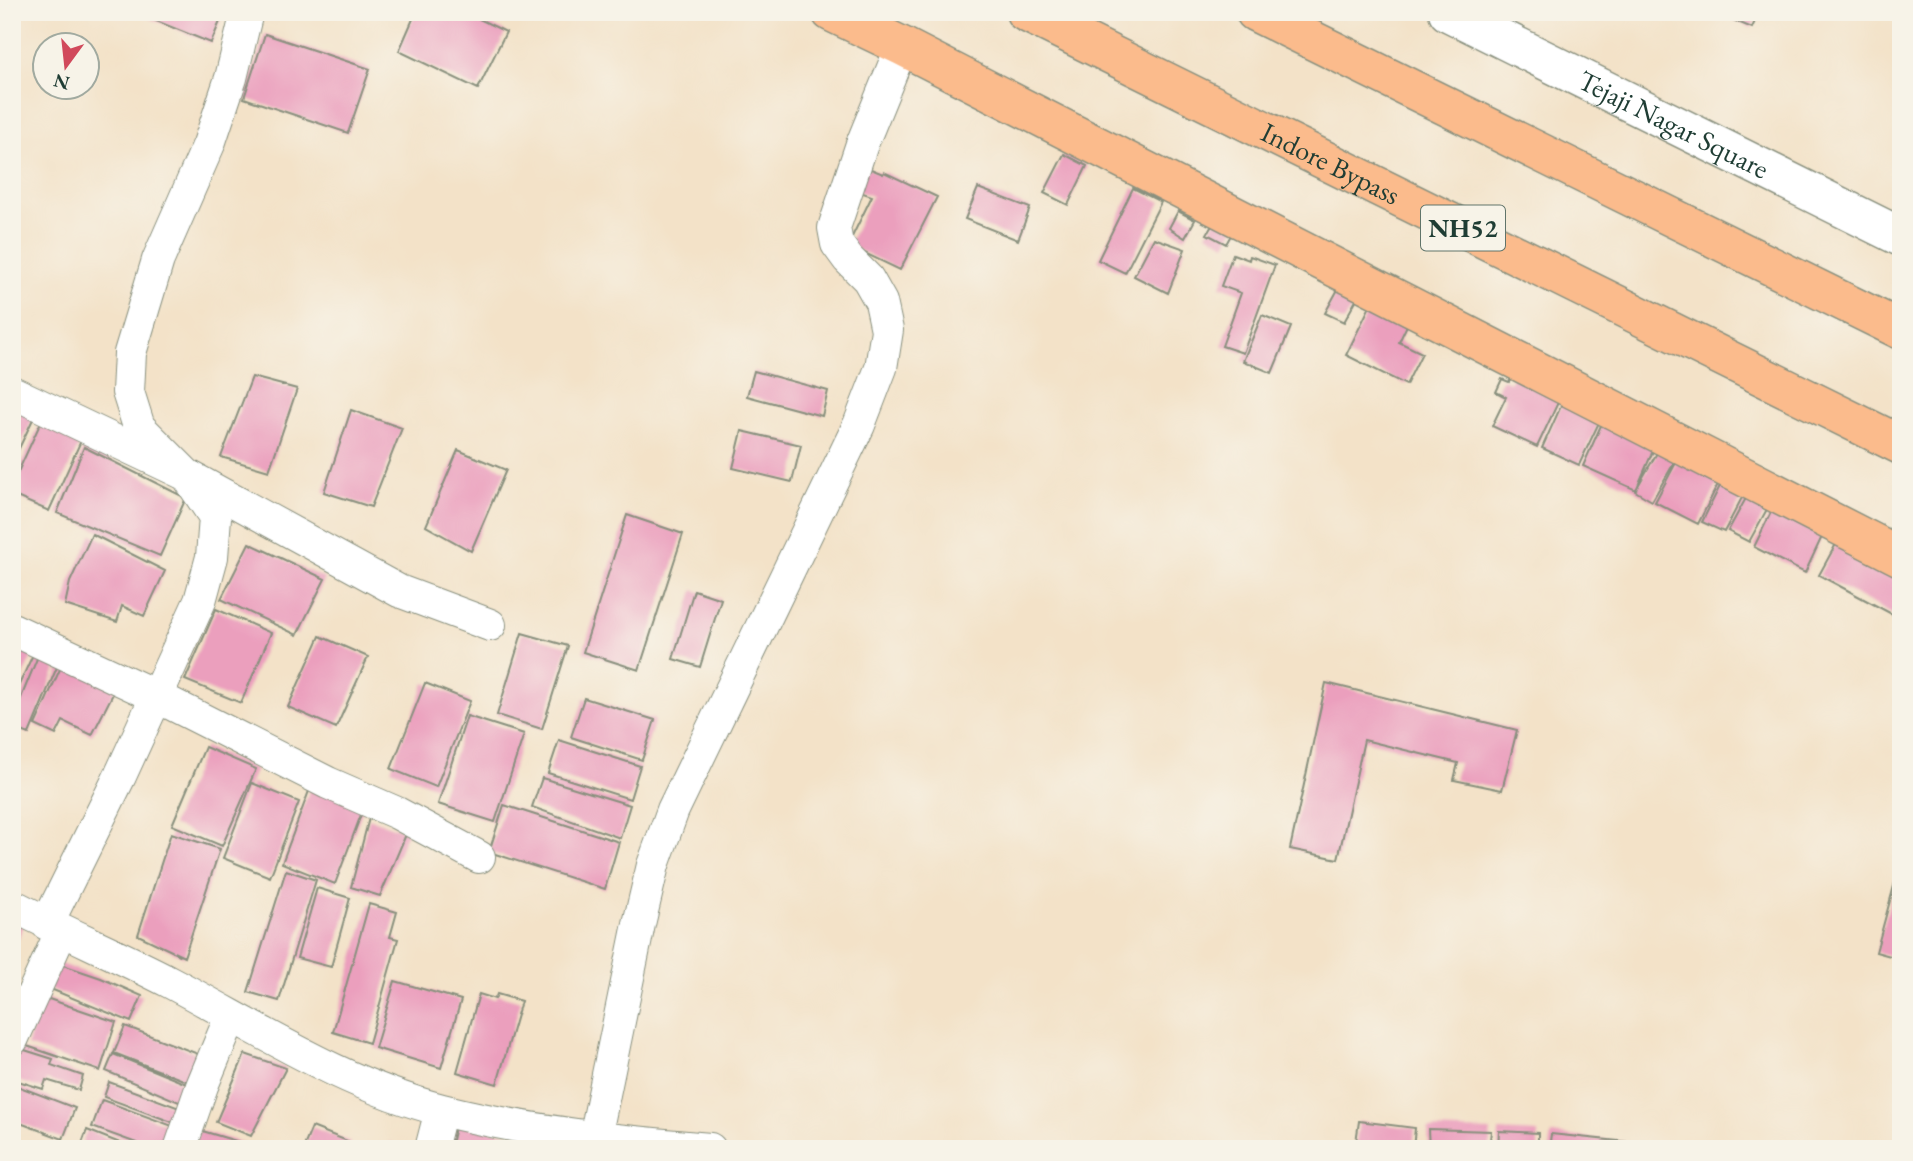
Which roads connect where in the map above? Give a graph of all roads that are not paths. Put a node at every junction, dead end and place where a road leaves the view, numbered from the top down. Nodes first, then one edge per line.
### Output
1 (247, 12) edge
2 (831, 12) edge
3 (1025, 12) edge
4 (1255, 12) edge
5 (1473, 18) edge
6 (902, 46) junction
7 (1901, 237) edge
8 (1901, 330) edge
9 (12, 392) edge
10 (1901, 445) edge
11 (187, 475) junction
12 (1901, 556) edge
13 (490, 625) dead end
14 (12, 628) edge
15 (156, 696) junction
16 (479, 857) dead end
17 (12, 905) edge
18 (55, 927) junction
19 (231, 1016) junction
20 (12, 1040) edge
21 (441, 1110) junction
22 (595, 1139) junction
23 (180, 1149) edge
24 (431, 1149) edge
25 (710, 1149) edge

1 - 11 street
2 - 6 highway
3 - 10 highway, Indore Bypass / NH52
4 - 8 highway
5 - 7 street, Tejaji Nagar Square
6 - 12 highway
6 - 22 street
9 - 11 street
11 - 13 street
11 - 15 street
14 - 15 street
15 - 16 street
15 - 18 street
17 - 18 street
18 - 19 street
18 - 20 street
19 - 21 street
19 - 23 street
21 - 22 street
21 - 24 street
22 - 25 street

